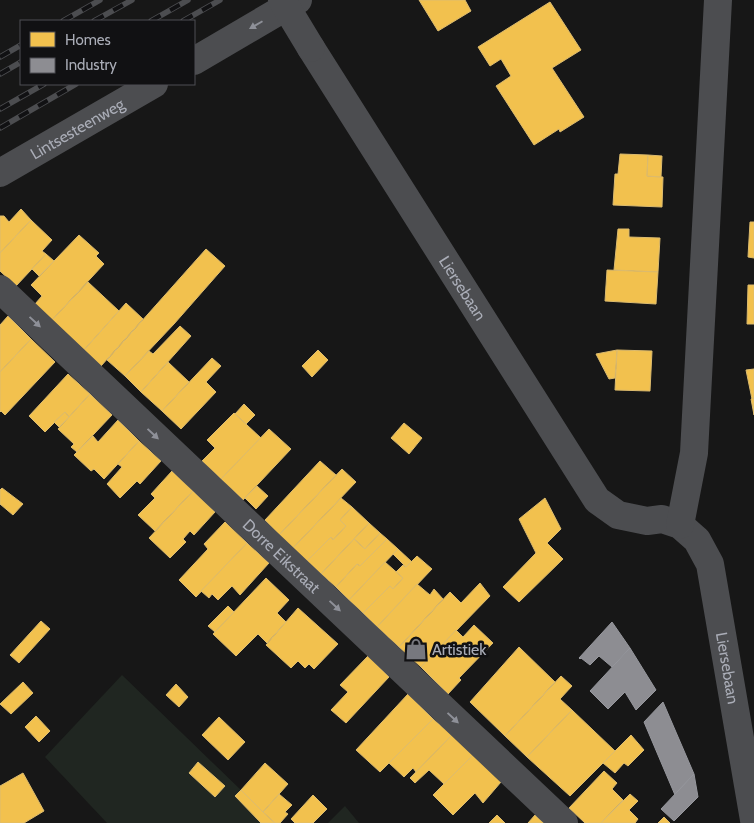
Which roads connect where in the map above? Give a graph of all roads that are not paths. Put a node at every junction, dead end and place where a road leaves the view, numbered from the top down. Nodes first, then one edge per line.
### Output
1 (282, 0) edge
2 (298, 0) edge
3 (718, 0) edge
4 (195, 60) edge
5 (152, 85) edge
6 (0, 173) edge
7 (0, 289) edge
8 (680, 525) junction
9 (754, 820) edge
10 (564, 823) edge

1 - 8 street, Liersebaan, bridge
2 -> 4 street
3 - 8 street
5 - 6 street, Lintsesteenweg
7 -> 10 street, Dorre Eikstraat
8 - 9 street, Liersebaan

